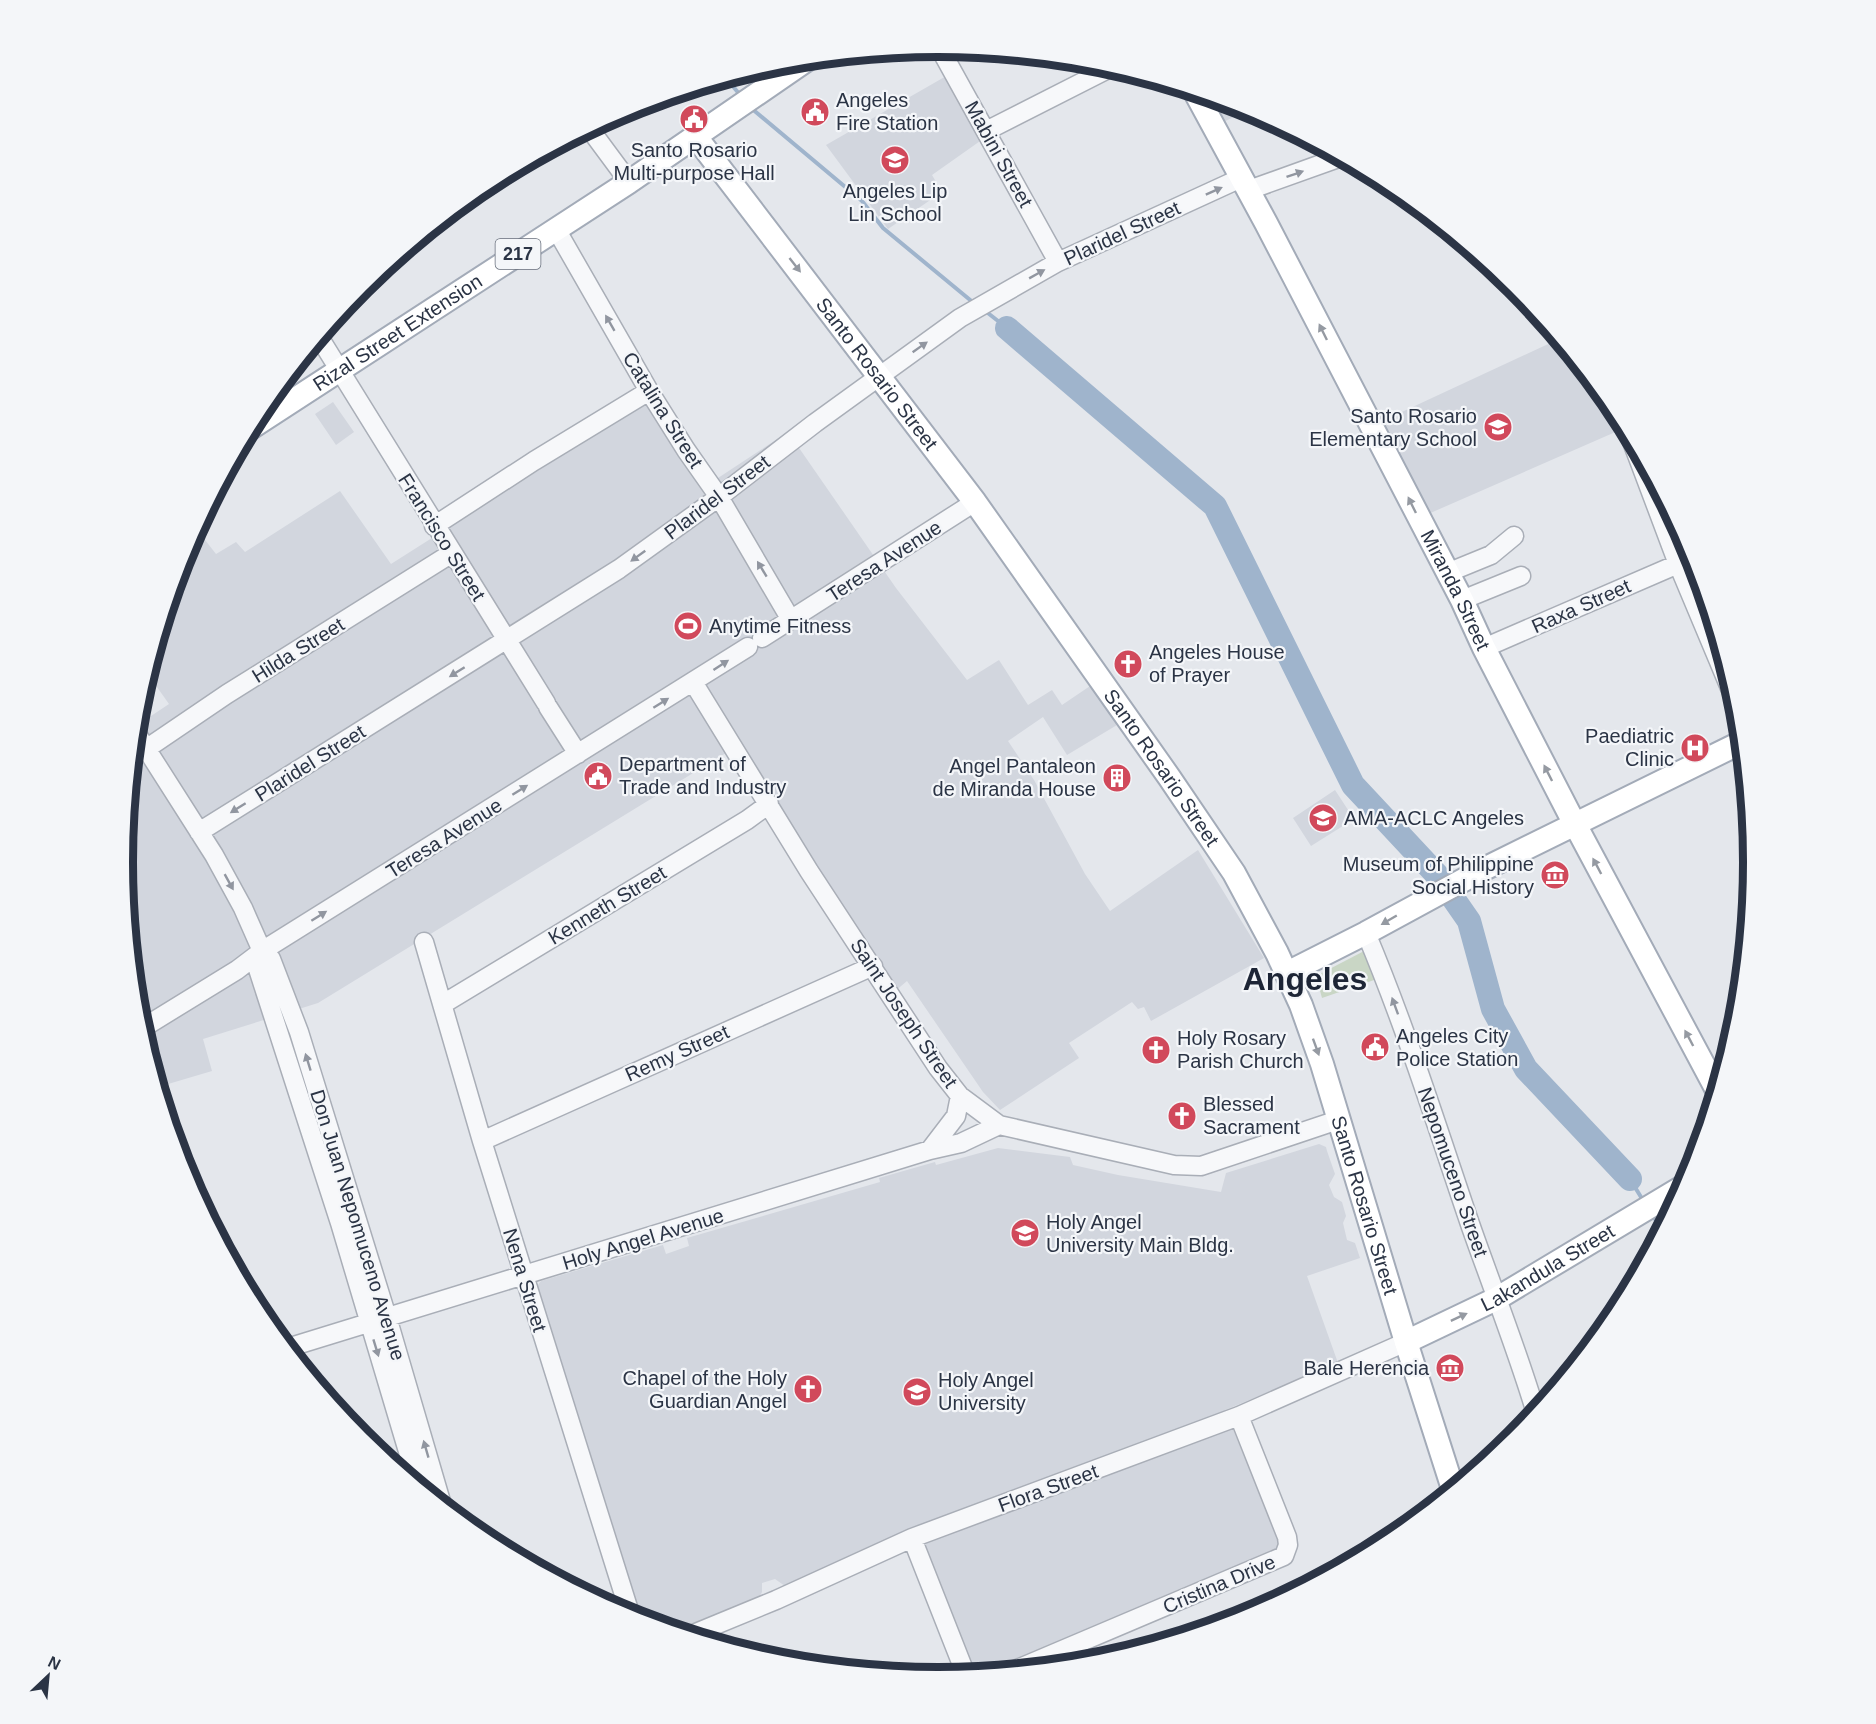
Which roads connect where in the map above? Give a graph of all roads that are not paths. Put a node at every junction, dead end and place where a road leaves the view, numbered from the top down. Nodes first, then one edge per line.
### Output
1 (945, 57) edge
2 (792, 70) edge
3 (1100, 73) edge
4 (1200, 101) edge
5 (986, 131) junction
6 (594, 135) edge
7 (696, 137) junction
8 (1328, 158) edge
9 (629, 182) junction
10 (1245, 184) junction
11 (556, 229) junction
12 (1058, 262) junction
13 (323, 343) edge
14 (340, 370) junction
15 (880, 375) junction
16 (649, 391) junction
17 (268, 417) edge
18 (1648, 483) edge
19 (719, 497) junction
20 (975, 502) junction
21 (435, 526) junction
22 (1514, 536) dead end
23 (452, 553) junction
24 (1678, 564) junction
25 (1447, 573) junction
26 (1521, 576) dead end
27 (1462, 600) junction
28 (791, 620) junction
29 (507, 641) junction
30 (1484, 648) junction
31 (1716, 655) edge
32 (693, 682) junction
33 (142, 743) edge
34 (1734, 746) edge
35 (146, 749) junction
36 (578, 754) junction
37 (769, 804) junction
38 (1575, 825) junction
39 (199, 832) junction
40 (1366, 933) junction
41 (424, 942) dead end
42 (262, 951) junction
43 (873, 966) junction
44 (1287, 974) junction
45 (443, 1004) junction
46 (149, 1024) edge
47 (1712, 1081) edge
48 (960, 1096) junction
49 (1338, 1120) junction
50 (999, 1125) junction
51 (321, 1133) junction
52 (482, 1141) junction
53 (930, 1150) junction
54 (1671, 1194) edge
55 (524, 1275) junction
56 (1496, 1299) junction
57 (387, 1317) junction
58 (369, 1323) junction
59 (1406, 1342) junction
60 (295, 1346) edge
61 (1533, 1404) edge
62 (1239, 1416) junction
63 (414, 1473) edge
64 (1451, 1482) edge
65 (439, 1493) edge
66 (912, 1538) junction
67 (627, 1605) edge
68 (701, 1631) edge
69 (1038, 1660) edge
70 (962, 1666) edge

1 - 5 street, Mabini Street
2 - 7 main road, 217
3 - 5 street
4 - 10 main road, Miranda Street
5 - 12 street, Mabini Street
6 - 9 street
7 - 9 main road, Rizal Street Extension / 217
7 -> 15 main road, Santo Rosario Street
10 -> 8 street, Plaridel Street
9 - 11 main road, Rizal Street Extension / 217
12 -> 10 street, Plaridel Street
25 -> 10 main road, Miranda Street
11 - 14 main road, Rizal Street Extension / 217
16 -> 11 street, Catalina Street
15 -> 12 street, Plaridel Street
13 - 14 street, Francisco Street
14 - 17 main road, Rizal Street Extension / 217
14 - 21 street, Francisco Street
15 - 19 street, Plaridel Street
15 - 20 main road, Santo Rosario Street
16 - 19 street, Catalina Street
16 - 21 street
18 - 24 street
28 -> 19 street, Catalina Street
19 -> 29 street, Plaridel Street
20 - 28 street, Teresa Avenue
20 - 44 main road, Santo Rosario Street
21 - 23 street, Francisco Street
22 - 25 street
23 - 29 street, Francisco Street
23 - 35 street, Hilda Street
24 - 30 street, Raxa Street
24 - 31 street
25 - 27 main road, Miranda Street
26 - 27 street
27 - 30 main road, Miranda Street
32 -> 28 street, Teresa Avenue
29 - 36 street, Francisco Street
29 -> 39 street, Plaridel Street
38 -> 30 main road, Miranda Street
36 -> 32 street, Teresa Avenue
32 - 37 street, Saint Joseph Street
33 - 35 street, Don Juan Nepomuceno Avenue
34 - 38 main road
35 - 39 street, Don Juan Nepomuceno Avenue
42 -> 36 street, Teresa Avenue
37 - 43 street, Saint Joseph Street
37 - 45 street, Kenneth Street
38 -> 40 main road
47 -> 38 main road, Miranda Street
39 -> 42 street, Don Juan Nepomuceno Avenue
40 - 44 main road
56 -> 40 street, Nepomuceno Street
41 - 45 street, Nena Street
42 - 46 street, Teresa Avenue
42 - 51 street, Don Juan Nepomuceno Avenue
43 - 48 street, Saint Joseph Street
43 - 52 street, Remy Street
44 -> 49 main road, Santo Rosario Street
45 - 52 street, Nena Street
48 - 50 street, Saint Joseph Street
48 - 53 street
49 - 50 street, Saint Joseph Street
49 - 59 main road, Santo Rosario Street
50 - 53 street, Holy Angel Avenue
51 - 57 street, Don Juan Nepomuceno Avenue
51 - 58 street, Don Juan Nepomuceno Avenue
52 - 55 street, Nena Street
53 - 55 street, Holy Angel Avenue
54 - 56 main road, Lakandula Street
55 - 57 street, Holy Angel Avenue
55 - 67 street, Nena Street
59 -> 56 main road, Lakandula Street
56 - 61 street, Nepomuceno Street
57 - 58 street, Holy Angel Avenue
65 -> 57 street, Don Juan Nepomuceno Avenue
58 - 60 street, Holy Angel Avenue
58 -> 63 street, Don Juan Nepomuceno Avenue
59 - 62 street, Flora Street
59 - 64 main road, Santo Rosario Street
62 - 66 street, Flora Street
62 - 69 street, Cristina Drive
66 - 68 street, Flora Street
66 - 70 street

